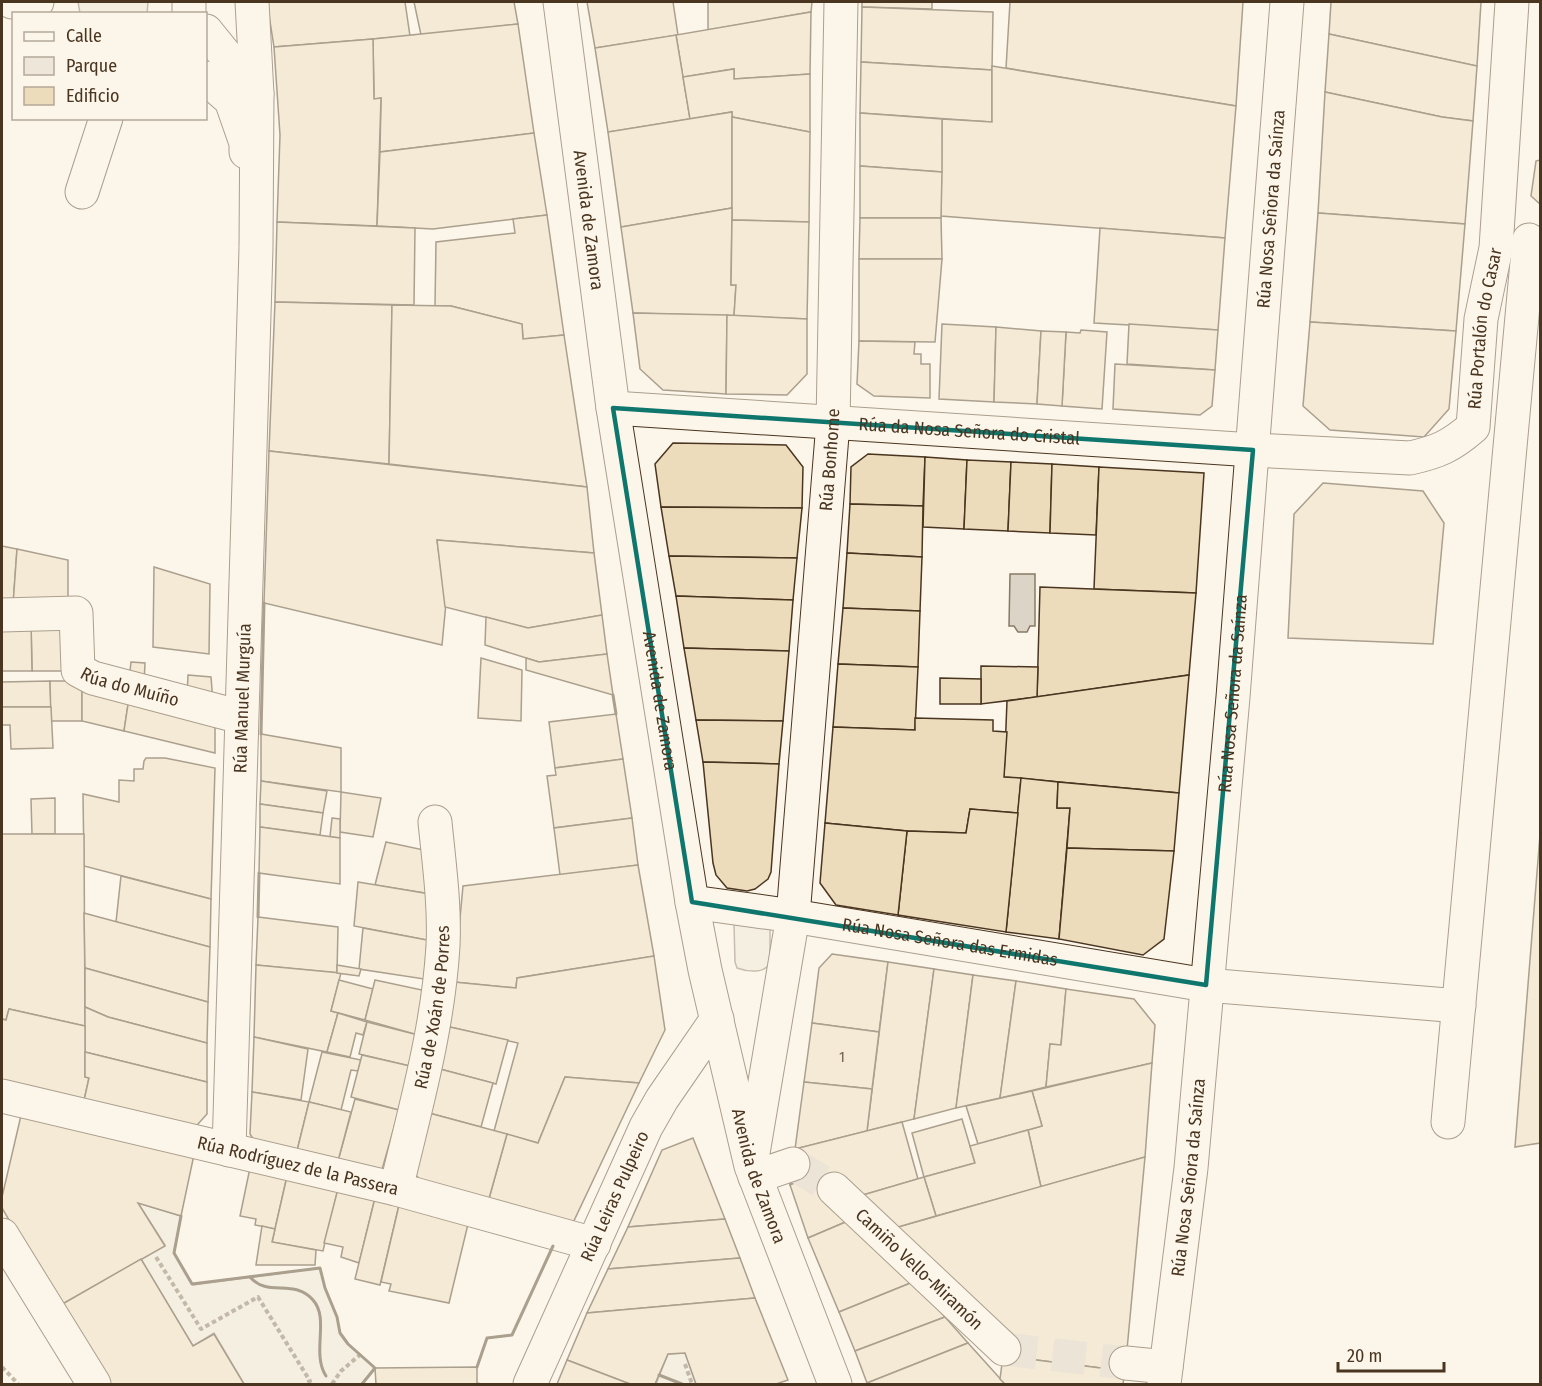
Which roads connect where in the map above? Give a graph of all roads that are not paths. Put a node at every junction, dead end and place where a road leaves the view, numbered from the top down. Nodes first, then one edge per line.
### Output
1 (252, 2) edge
2 (560, 2) edge
3 (841, 2) edge
4 (1287, 2) edge
5 (1512, 2) edge
6 (207, 32) edge
7 (207, 79) edge
8 (257, 94) junction
9 (105, 120) edge
10 (81, 192) dead end
11 (1535, 239) edge
12 (256, 248) junction
13 (1496, 248) junction
14 (613, 408) junction
15 (832, 423) junction
16 (1253, 450) junction
17 (2, 615) edge
18 (241, 717) junction
19 (435, 822) dead end
20 (692, 902) junction
21 (793, 916) junction
22 (1206, 985) junction
23 (1459, 1006) junction
24 (717, 1019) junction
25 (2, 1096) edge
26 (1448, 1122) dead end
27 (229, 1150) junction
28 (793, 1164) tunnel mouth
29 (753, 1172) junction
30 (396, 1189) junction
31 (834, 1189) tunnel mouth
32 (2, 1235) edge
33 (594, 1244) junction
34 (1004, 1349) tunnel mouth
35 (1126, 1363) tunnel mouth
36 (1165, 1376) edge
37 (94, 1384) edge
38 (530, 1384) edge
39 (835, 1384) edge

1 - 8 street, Rúa Manuel Murguía
2 - 14 street, Avenida de Zamora
3 - 15 street, Rúa Bonhome
4 - 16 street, Rúa Nosa Señora da Saínza
5 - 13 street, Rúa Portalón do Casar
6 - 8 street
7 - 12 street, Rúa Manuel Murguía
8 - 12 street, Rúa Manuel Murguía
9 - 10 street
11 - 13 street
11 - 23 street
12 - 18 street, Rúa Manuel Murguía
13 - 16 street, Rúa Portalón do Casar
14 - 15 street, Rúa da Nosa Señora do Cristal
14 - 20 street, Avenida de Zamora
15 - 16 street, Rúa da Nosa Señora do Cristal
15 - 21 street, Rúa Bonhome
16 - 22 street, Rúa Nosa Señora da Saínza
17 - 18 street, Rúa do Muíño
18 - 27 street, Rúa Manuel Murguía
19 - 30 street, Rúa de Xoán de Porres
20 - 21 street, Rúa Nosa Señora das Ermidas
20 - 24 street, Avenida de Zamora
21 - 22 street, Rúa Nosa Señora das Ermidas
21 - 29 street, Rúa Bonhome
22 - 23 street, Rúa Nosa Señora das Ermidas
22 - 36 street, Rúa Nosa Señora da Saínza
23 - 26 street
24 - 29 street, Avenida de Zamora
24 - 33 street, Rúa Leiras Pulpeiro
25 - 27 street, Rúa Rodríguez de la Passera
27 - 30 street, Rúa Rodríguez de la Passera
28 - 29 street
29 - 39 street, Avenida de Zamora
30 - 33 street, Rúa Rodríguez de la Passera
31 - 34 street, Camiño Vello-Miramón
32 - 37 street
33 - 38 street, Rúa Leiras Pulpeiro
35 - 36 street

